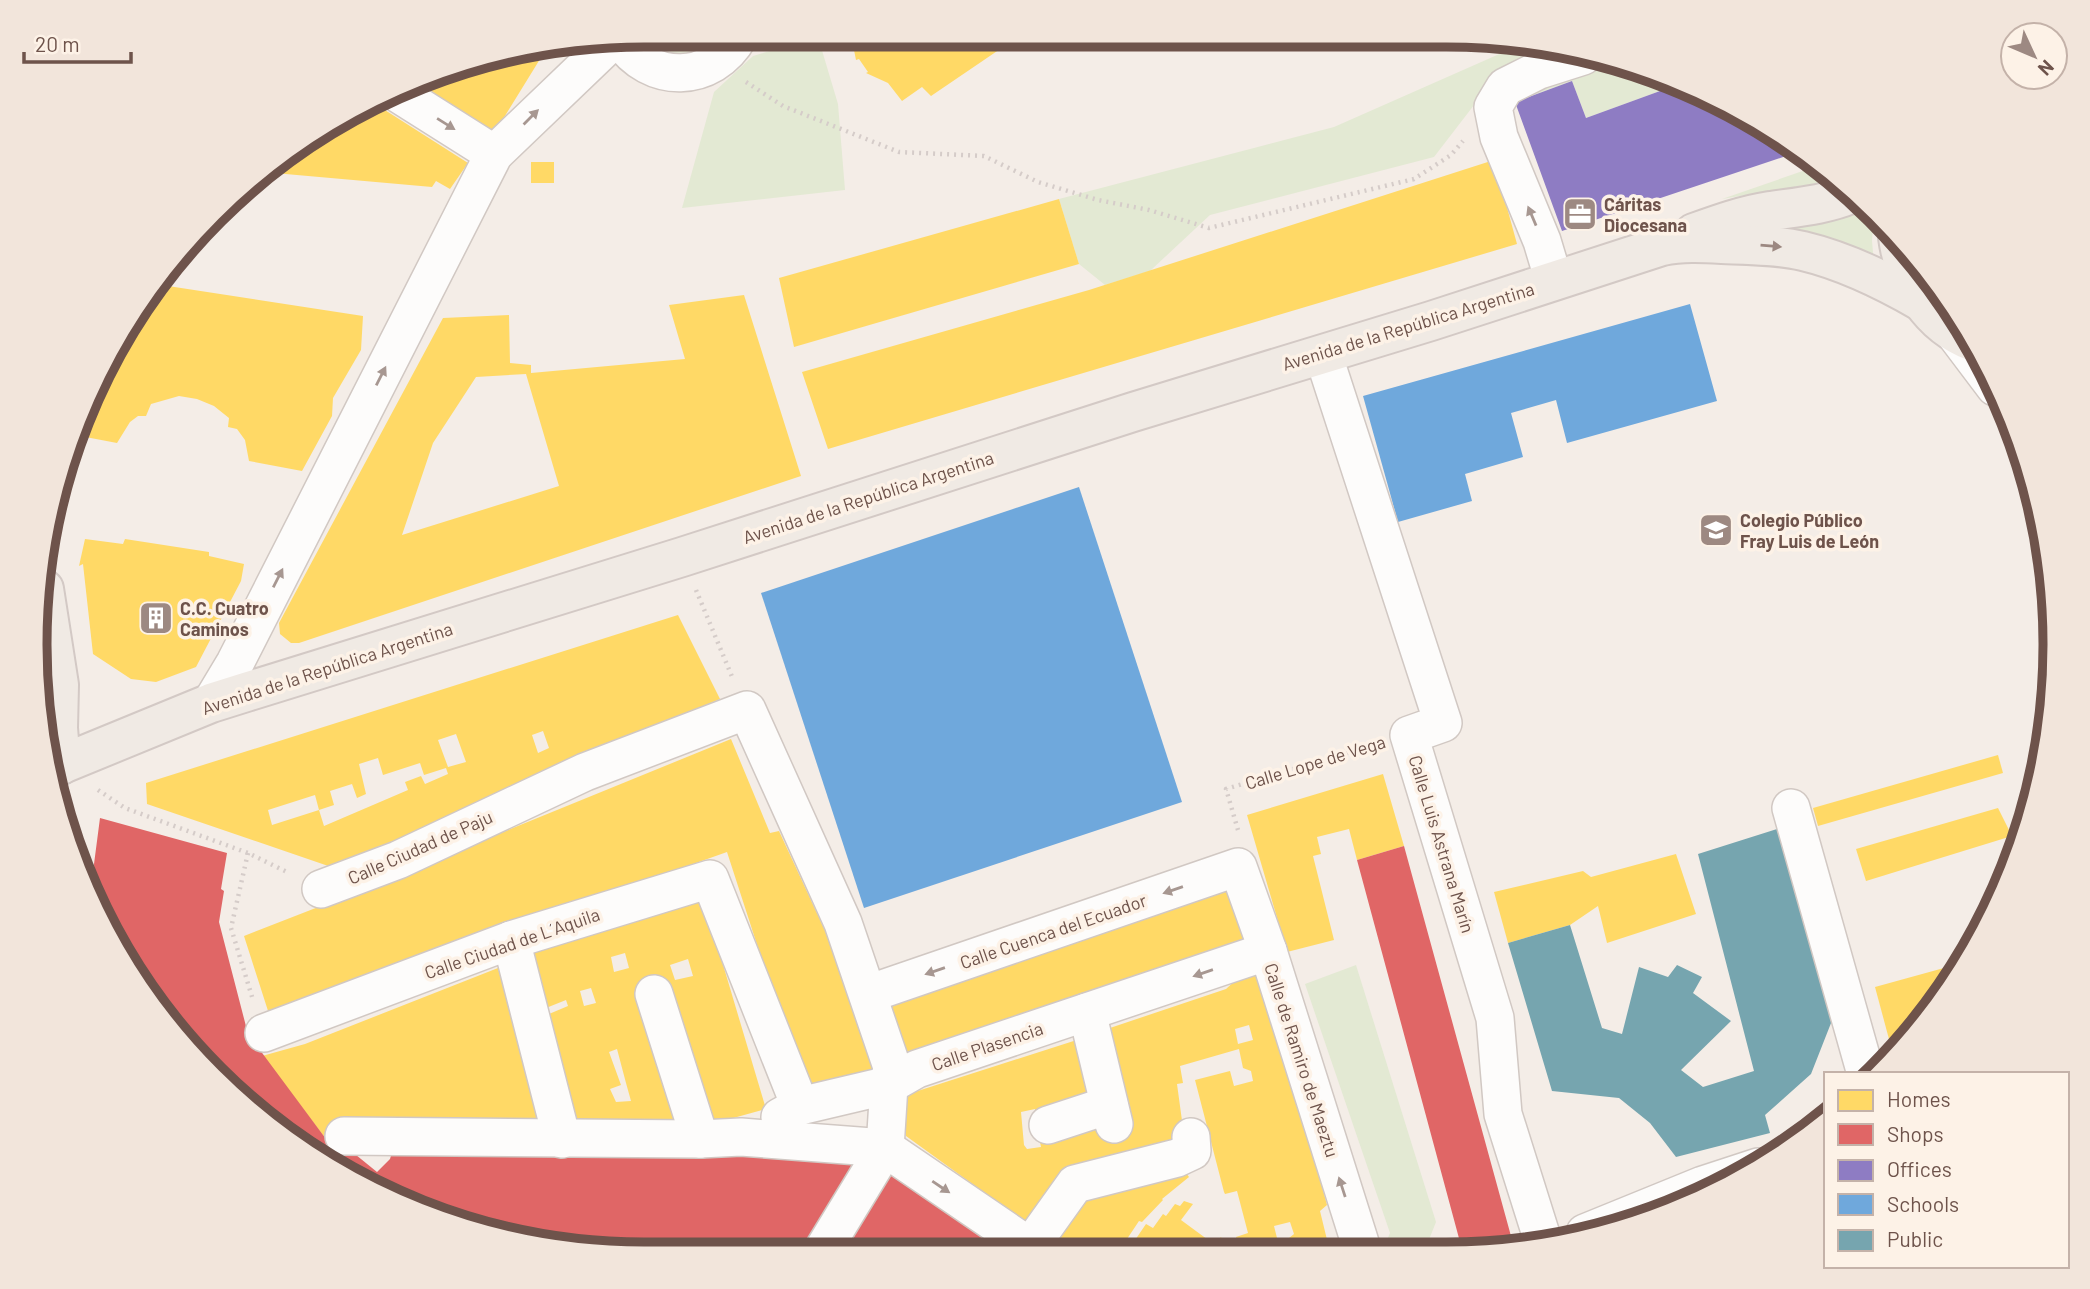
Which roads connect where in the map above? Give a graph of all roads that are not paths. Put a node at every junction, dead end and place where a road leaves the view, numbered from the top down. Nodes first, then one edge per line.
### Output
1 (627, 48) edge
2 (603, 49) edge
3 (727, 49) edge
4 (1569, 61) edge
5 (405, 98) edge
6 (494, 154) junction
7 (1841, 197) edge
8 (1678, 243) junction
9 (1903, 261) edge
10 (1554, 281) junction
11 (1922, 302) junction
12 (1952, 328) edge
13 (1323, 354) junction
14 (48, 617) edge
15 (211, 703) junction
16 (58, 755) edge
17 (61, 770) edge
18 (1791, 808) dead end
19 (1238, 867) joint
20 (321, 889) road end
21 (511, 940) junction
22 (1268, 951) junction
23 (654, 994) dead end
24 (869, 994) junction
25 (1087, 1012) junction
26 (264, 1033) road end
27 (1865, 1070) edge
28 (889, 1085) junction
29 (800, 1106) junction
30 (1048, 1125) dead end
31 (344, 1136) dead end
32 (741, 1137) junction
33 (1191, 1137) dead end
34 (562, 1139) junction
35 (700, 1139) junction
36 (885, 1148) junction
37 (1541, 1234) edge
38 (828, 1242) edge
39 (1011, 1242) edge
40 (1016, 1242) edge
41 (1360, 1242) edge

1 - 3 street
6 -> 2 street
10 -> 4 street
5 -> 6 street
15 -> 6 street
7 - 8 main road, Avenida de la República Argentina
8 - 10 main road, Avenida de la República Argentina
8 -> 11 main road, Avenida de la República Argentina
9 - 11 main road
10 - 13 main road, Avenida de la República Argentina
11 - 12 main road
13 - 15 main road, Avenida de la República Argentina
13 - 37 street, Calle Luis Astrana Marín
14 - 16 main road
15 - 17 main road, Avenida de la República Argentina
18 - 27 street
19 - 22 street, Calle de Ramiro de Maeztu
19 -> 24 street, Calle Cuenca del Ecuador
20 - 24 street, Calle Ciudad de Paju
21 - 26 street, Calle Ciudad de L´Aquila
21 - 29 street, Calle Ciudad de L´Aquila
21 - 34 street
22 -> 25 street, Calle Plasencia
41 -> 22 street, Calle de Ramiro de Maeztu
23 - 35 street
24 - 28 street
25 - 28 street, Calle Plasencia
25 - 30 street
28 - 29 street, Calle Plasencia
28 - 36 street
29 - 32 street, Calle Plasencia
31 - 34 street
32 - 35 street
32 - 36 street
33 - 40 street
34 - 35 street
36 - 38 street
36 -> 39 street

